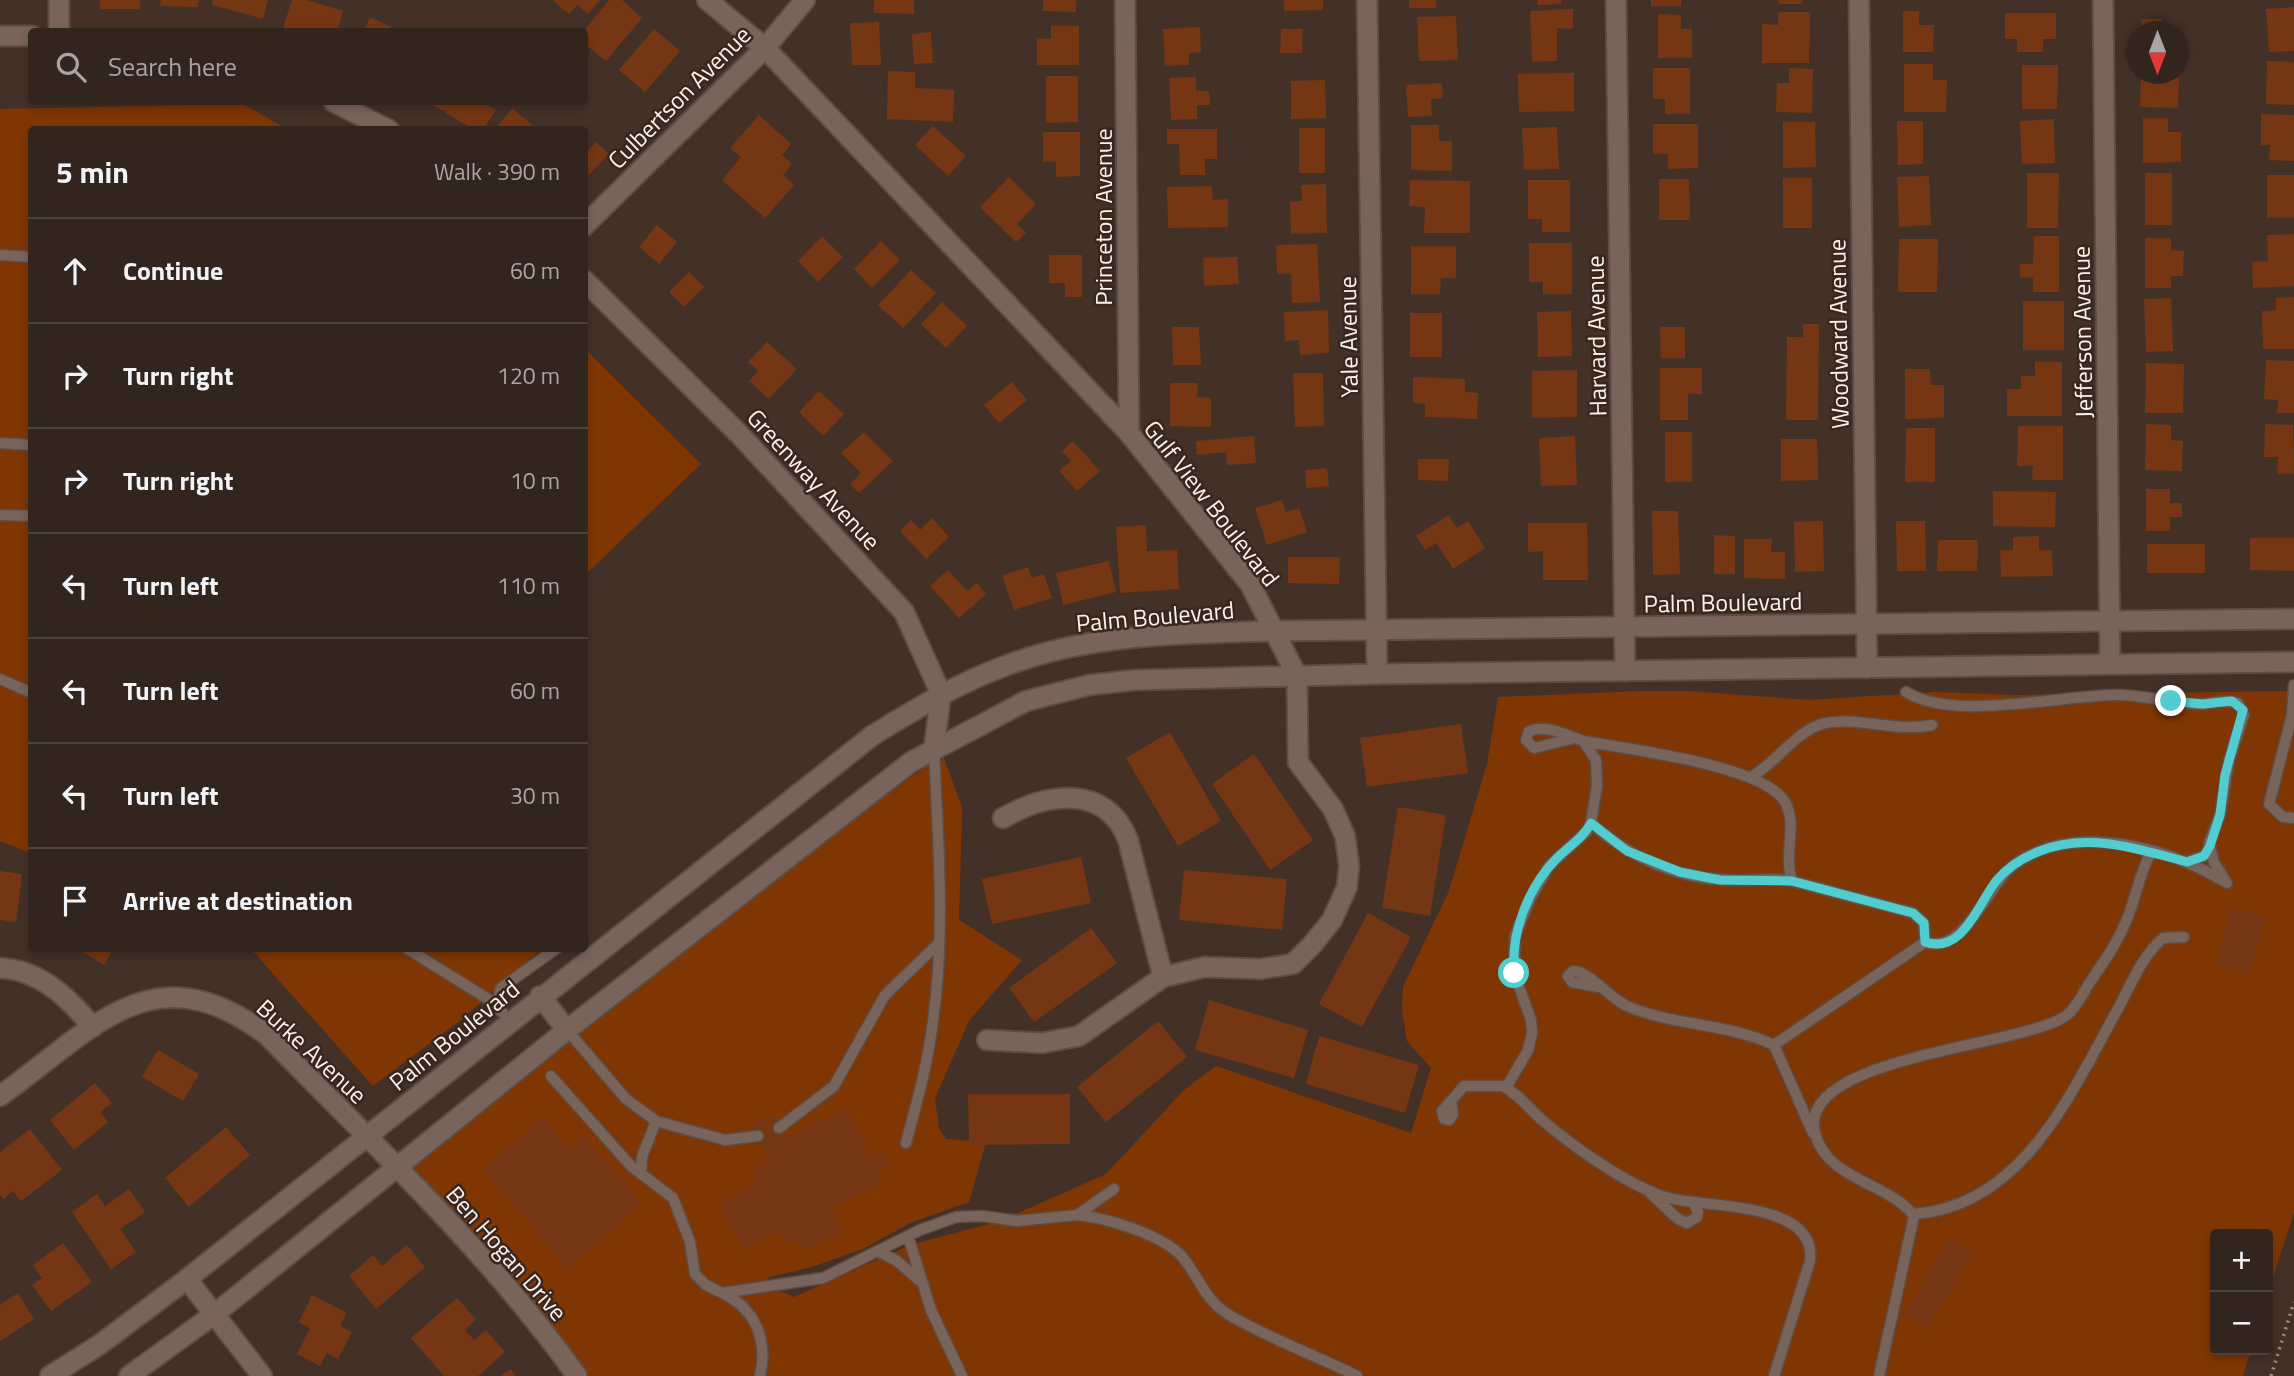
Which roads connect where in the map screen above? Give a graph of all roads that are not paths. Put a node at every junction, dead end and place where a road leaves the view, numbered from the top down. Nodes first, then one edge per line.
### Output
1 (59, 0) edge
2 (707, 0) edge
3 (805, 0) edge
4 (1125, 0) edge
5 (1367, 0) edge
6 (1616, 0) edge
7 (1858, 0) edge
8 (2103, 0) edge
9 (59, 28) edge
10 (0, 36) edge
11 (28, 36) edge
12 (765, 48) junction
13 (340, 105) edge
14 (381, 126) edge
15 (588, 222) edge
16 (0, 255) edge
17 (28, 257) edge
18 (588, 284) edge
19 (1129, 433) junction
20 (0, 443) edge
21 (28, 445) edge
22 (0, 515) edge
23 (28, 516) edge
24 (2294, 619) edge
25 (2109, 622) junction
26 (1867, 625) junction
27 (1624, 628) junction
28 (1274, 631) junction
29 (1376, 631) junction
30 (2294, 662) edge
31 (2110, 664) junction
32 (1867, 668) junction
33 (1625, 671) junction
34 (1377, 674) junction
35 (1297, 676) junction
36 (0, 679) edge
37 (2294, 685) edge
38 (28, 692) edge
39 (1906, 692) dead end
40 (941, 694) junction
41 (2293, 715) edge
42 (1931, 725) dead end
43 (934, 748) junction
44 (1751, 777) junction
45 (1003, 818) dead end
46 (2294, 818) edge
47 (1591, 823) junction
48 (2210, 846) junction
49 (2151, 852) junction
50 (2187, 862) junction
51 (1792, 881) junction
52 (2184, 937) dead end
53 (1925, 942) junction
54 (938, 944) junction
55 (412, 952) edge
56 (551, 952) edge
57 (0, 968) edge
58 (1163, 976) junction
59 (1598, 987) dead end
60 (540, 996) junction
61 (93, 1027) junction
62 (567, 1030) junction
63 (987, 1040) dead end
64 (1774, 1045) junction
65 (551, 1076) dead end
66 (1506, 1088) junction
67 (0, 1096) edge
68 (1451, 1101) dead end
69 (656, 1121) junction
70 (779, 1128) dead end
71 (758, 1136) dead end
72 (1815, 1136) junction
73 (367, 1137) junction
74 (906, 1143) dead end
75 (396, 1166) junction
76 (641, 1174) junction
77 (1114, 1189) dead end
78 (1647, 1190) junction
79 (1693, 1202) junction
80 (1913, 1214) junction
81 (1077, 1215) junction
82 (908, 1236) junction
83 (878, 1251) junction
84 (187, 1279) junction
85 (922, 1282) junction
86 (722, 1293) junction
87 (216, 1313) junction
88 (50, 1376) edge
89 (129, 1376) edge
90 (262, 1376) edge
91 (577, 1376) edge
92 (760, 1376) edge
93 (962, 1376) edge
94 (1357, 1376) edge
95 (1774, 1376) edge
96 (1879, 1376) edge

1 - 9 street
2 - 12 street, Gulf View Boulevard
3 - 12 street, Culbertson Avenue
4 - 19 street, Princeton Avenue
5 - 29 street, Yale Avenue
6 - 27 street, Harvard Avenue
7 - 26 street, Woodward Avenue
8 - 25 street, Jefferson Avenue
10 - 11 street
12 - 15 street, Culbertson Avenue
12 - 19 street, Gulf View Boulevard
13 - 14 street
16 - 17 lane
18 - 40 street, Greenway Avenue
19 - 28 street, Gulf View Boulevard
20 - 21 lane
22 - 23 lane
24 - 25 street, Palm Boulevard
25 - 26 street, Palm Boulevard
25 - 31 street, Jefferson Avenue
26 - 27 street, Palm Boulevard
26 - 32 street, Woodward Avenue
27 - 29 street, Palm Boulevard
27 - 33 street, Harvard Avenue
28 - 29 street, Palm Boulevard
28 - 35 street, Gulf View Boulevard
28 - 40 street, Palm Boulevard
29 - 34 street, Yale Avenue
30 - 31 street
31 - 32 street
32 - 33 street
33 - 34 street
34 - 35 street
35 - 43 street
35 - 58 street, Gulf View Boulevard
36 - 38 lane
37 - 41 lane
39 - 48 lane
40 - 43 street
40 - 60 street, Palm Boulevard
41 - 46 lane
42 - 44 lane
43 - 54 lane
43 - 62 street
44 - 47 lane
44 - 51 lane
45 - 58 street
47 - 51 lane
47 - 66 lane
48 - 50 lane
48 - 50 lane
49 - 50 lane
49 - 53 lane
49 - 72 lane
51 - 53 lane
52 - 80 lane
53 - 64 lane
54 - 70 lane
54 - 74 lane
55 - 56 lane
57 - 61 street
58 - 63 street, Gulf View Boulevard
59 - 64 lane
60 - 62 street
60 - 73 street, Palm Boulevard
61 - 67 street, Burke Avenue
61 - 73 street, Burke Avenue
62 - 69 lane
62 - 75 street
64 - 72 lane
65 - 76 lane
66 - 68 lane
66 - 78 lane
69 - 71 lane
69 - 76 lane
72 - 80 lane
73 - 75 street, Burke Avenue
73 - 84 street, Palm Boulevard
75 - 87 street
75 - 91 street, Ben Hogan Drive
76 - 86 lane
77 - 81 lane
78 - 79 lane
78 - 79 lane
79 - 95 lane
80 - 96 lane
81 - 82 lane
81 - 94 lane
82 - 83 lane
82 - 85 lane
83 - 85 lane
83 - 86 lane
84 - 87 street
84 - 88 street, Palm Boulevard
85 - 93 lane
86 - 92 lane
87 - 89 street
87 - 90 street

